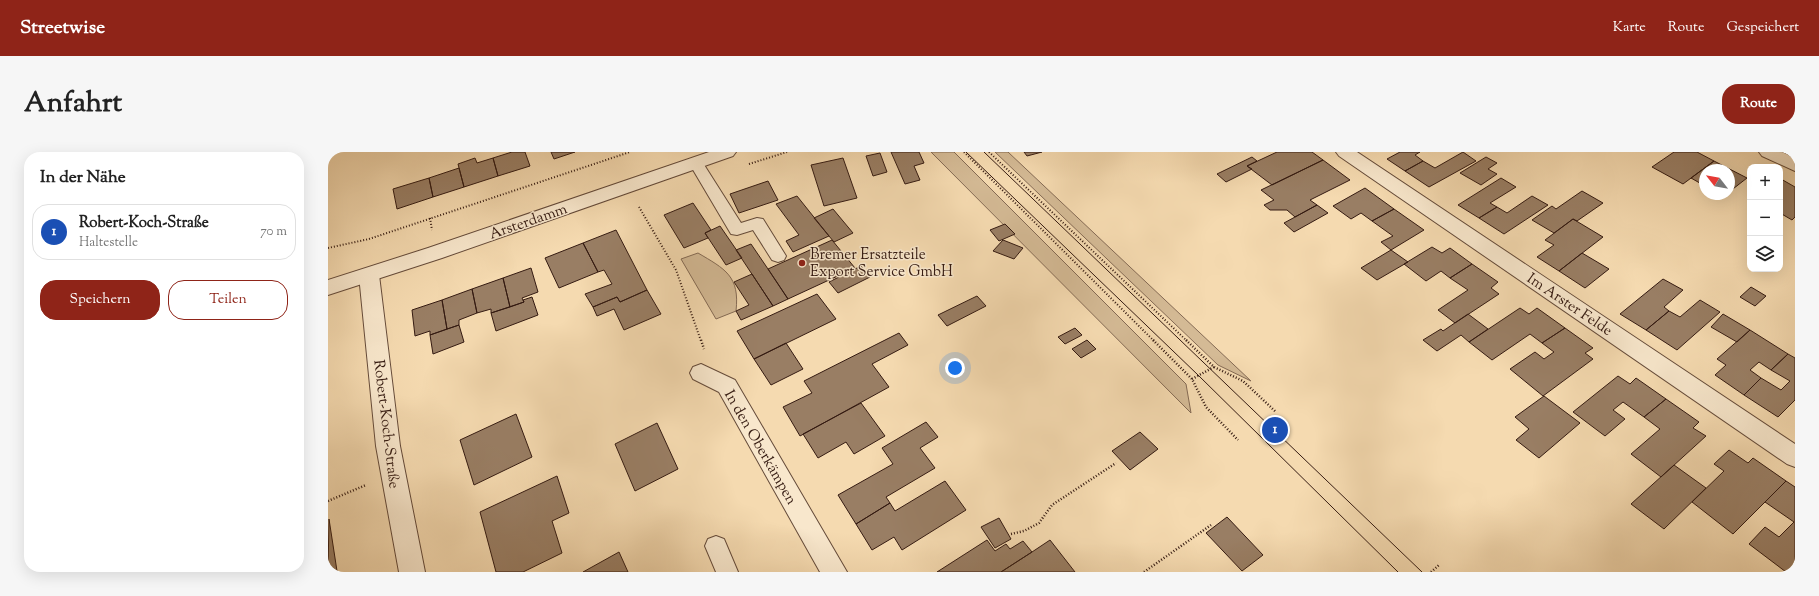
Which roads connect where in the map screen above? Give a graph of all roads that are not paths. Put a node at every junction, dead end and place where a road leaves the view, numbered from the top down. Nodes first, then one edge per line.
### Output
1 (727, 152) edge
2 (1344, 152) edge
3 (1768, 152) edge
4 (696, 163) junction
5 (1795, 165) edge
6 (778, 256) dead end
7 (369, 275) junction
8 (328, 288) edge
9 (701, 373) road end
10 (1795, 457) edge
11 (716, 546) dead end
12 (412, 572) edge
13 (727, 572) edge
14 (834, 572) edge

1 - 4 street, Arsterdamm
2 - 10 street, Im Arster Felde
3 - 5 street
4 - 6 lane
4 - 7 street, Arsterdamm
7 - 8 street, Arsterdamm
7 - 12 street, Robert-Koch-Straße
9 - 14 street, In den Oberkämpen
11 - 13 lane

